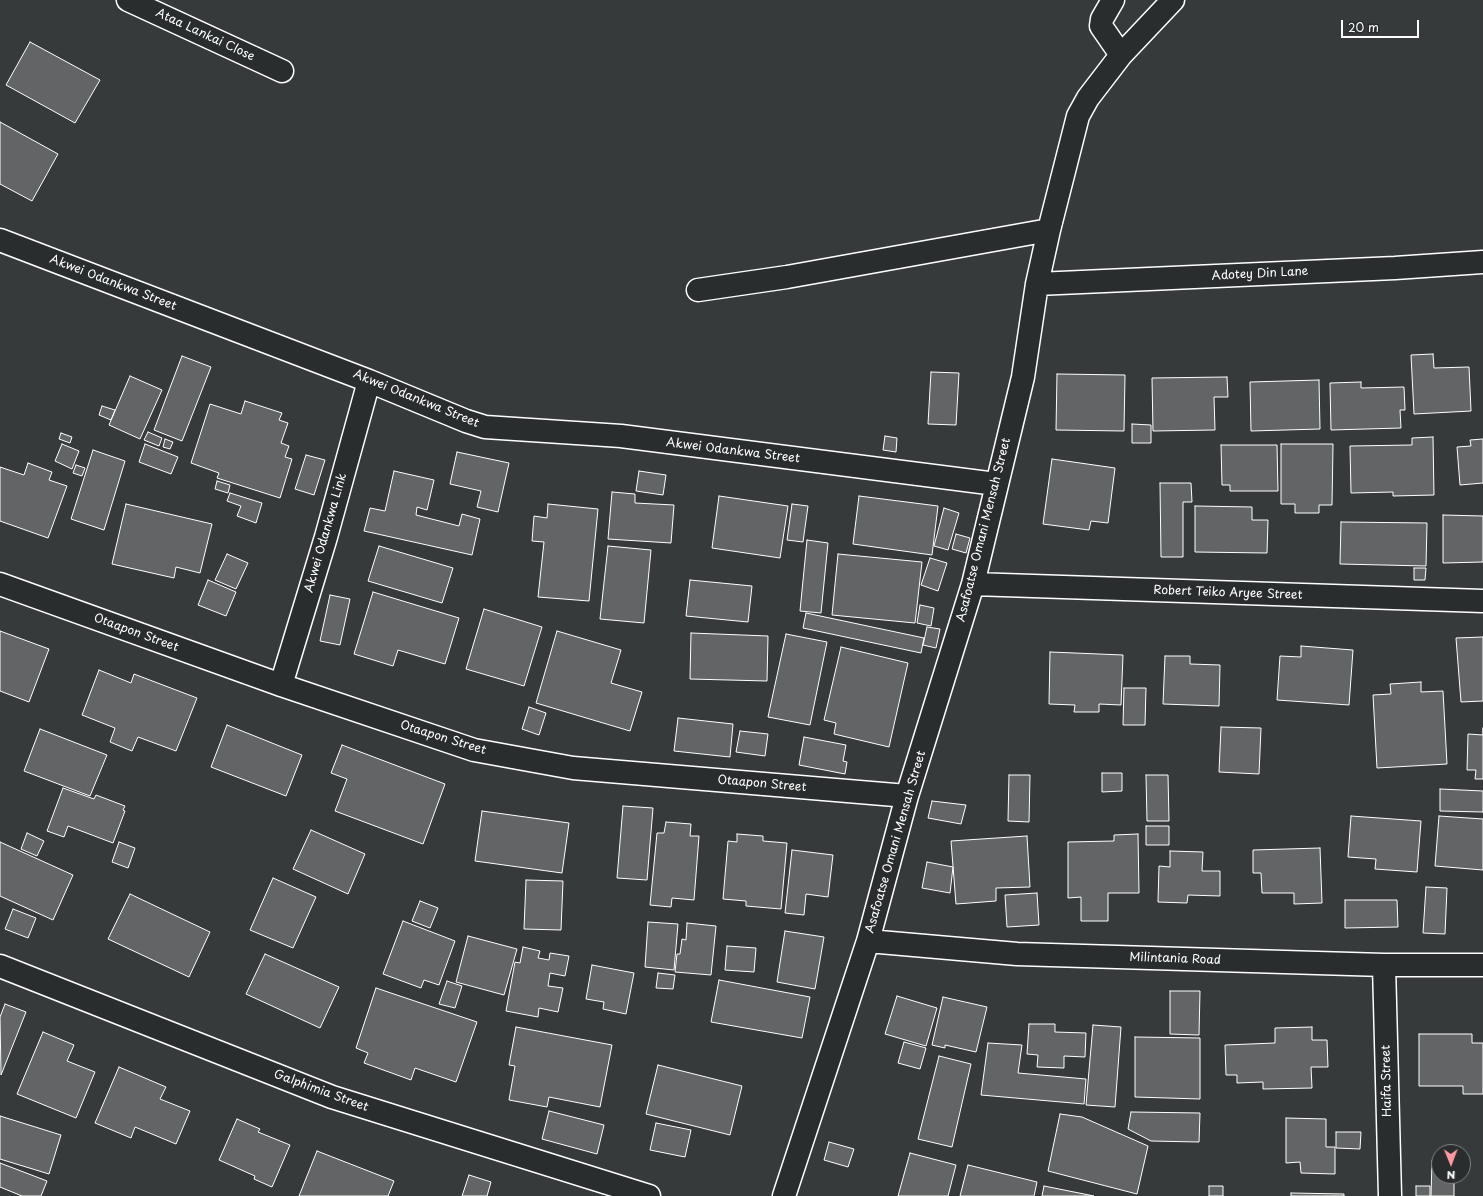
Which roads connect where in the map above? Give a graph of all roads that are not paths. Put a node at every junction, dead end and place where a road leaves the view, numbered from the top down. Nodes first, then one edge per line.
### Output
1 (128, 0) edge
2 (1113, 0) edge
3 (1173, 0) edge
4 (1121, 55) junction
5 (282, 71) dead end
6 (1049, 230) junction
7 (0, 240) edge
8 (1483, 262) edge
9 (1037, 284) junction
10 (698, 290) dead end
11 (369, 380) junction
12 (996, 484) junction
13 (0, 584) edge
14 (973, 584) junction
15 (1483, 602) edge
16 (281, 685) junction
17 (907, 796) junction
18 (868, 940) junction
19 (1384, 965) junction
20 (0, 966) edge
21 (1483, 966) edge
22 (649, 1196) edge
23 (784, 1196) edge
24 (1390, 1196) edge

1 - 5 street, Ataa Lankai Close
2 - 4 street
3 - 4 street, Asafoatse Omani Mensah Street
4 - 6 street, Asafoatse Omani Mensah Street
6 - 9 street, Asafoatse Omani Mensah Street
6 - 10 street
7 - 11 street, Akwei Odankwa Street
8 - 9 street, Adotey Din Lane
9 - 12 street, Asafoatse Omani Mensah Street
11 - 12 street, Akwei Odankwa Street
11 - 16 street, Akwei Odankwa Link
12 - 14 street, Asafoatse Omani Mensah Street
13 - 16 street, Otaapon Street
14 - 15 street, Robert Teiko Aryee Street
14 - 17 street, Asafoatse Omani Mensah Street
16 - 17 street, Otaapon Street
17 - 18 street, Asafoatse Omani Mensah Street
18 - 19 street, Milintania Road
18 - 23 street, Asafoatse Omani Mensah Street
19 - 21 street, Milintania Road
19 - 24 street, Haifa Street
20 - 22 street, Galphimia Street

